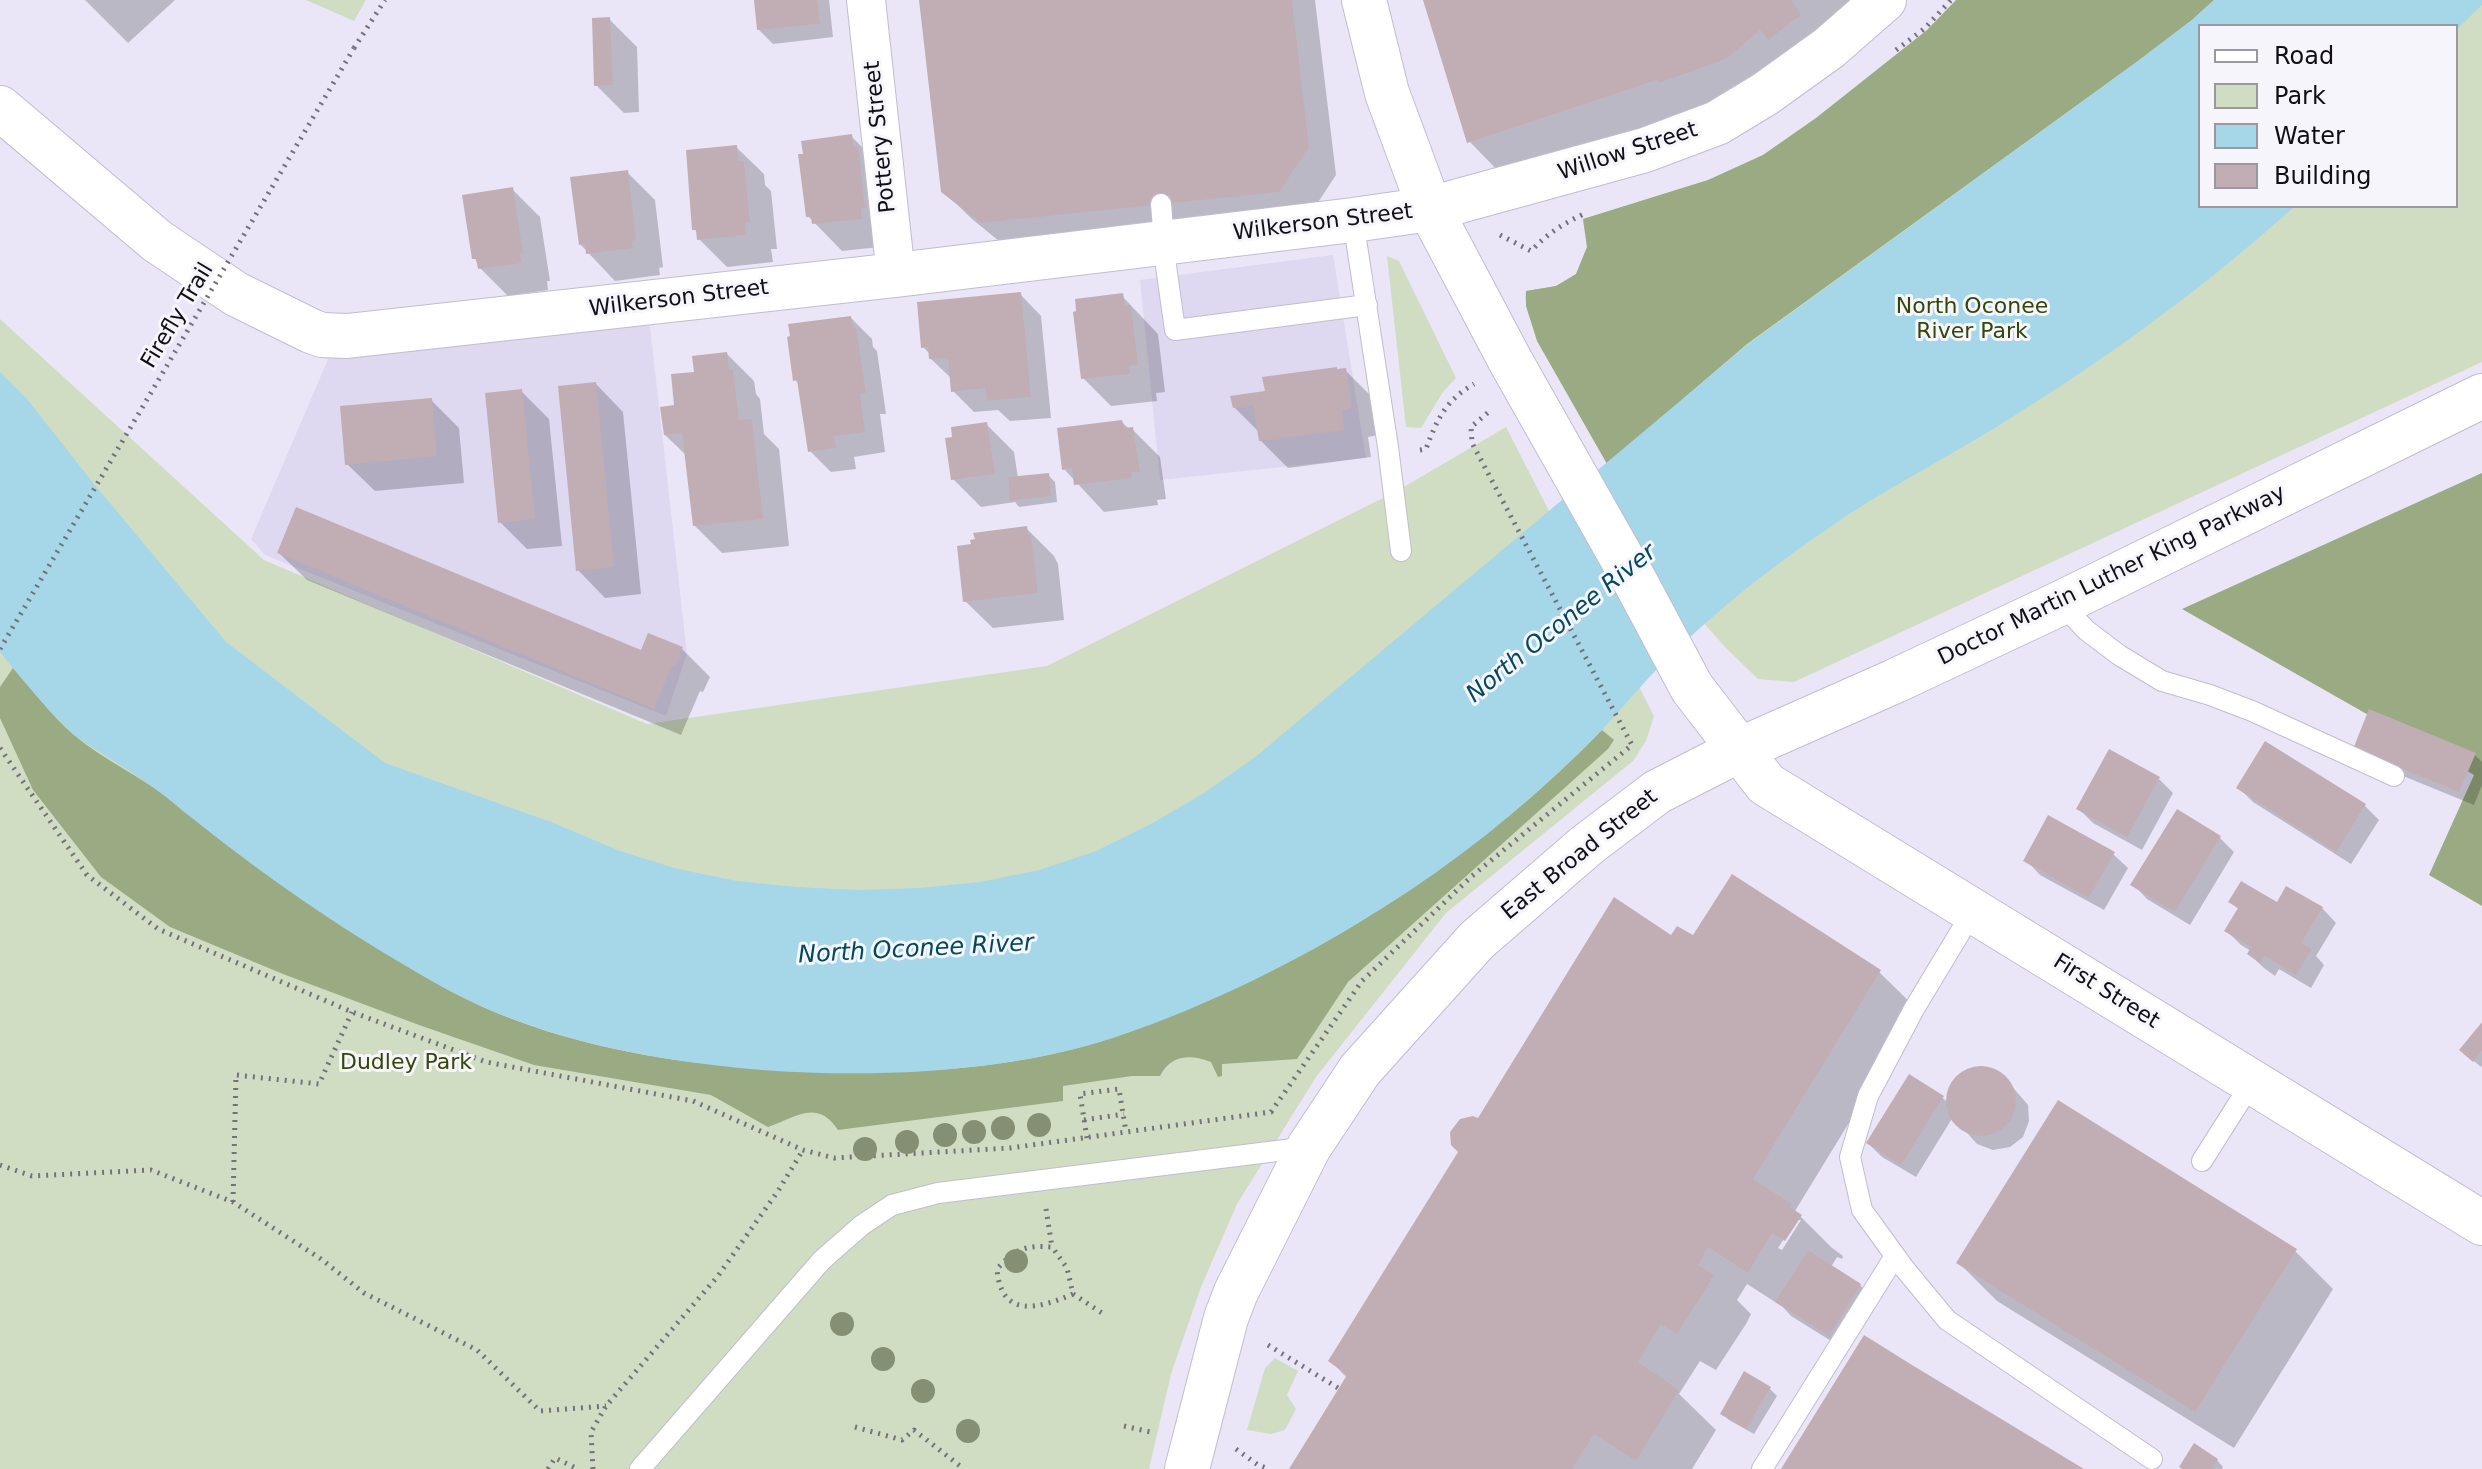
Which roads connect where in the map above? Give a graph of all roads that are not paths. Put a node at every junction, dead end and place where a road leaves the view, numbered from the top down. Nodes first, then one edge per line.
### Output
1 (866, 0) edge
2 (1364, 0) edge
3 (1884, 0) edge
4 (0, 108) edge
5 (1430, 209) junction
6 (1353, 220) junction
7 (1162, 224) junction
8 (896, 275) junction
9 (1367, 305) junction
10 (2482, 396) edge
11 (1401, 551) dead end
12 (2061, 603) junction
13 (1739, 750) junction
14 (2394, 776) dead end
15 (1973, 911) junction
16 (2252, 1082) junction
17 (1309, 1147) junction
18 (2202, 1161) dead end
19 (2482, 1223) edge
20 (1895, 1256) junction
21 (2152, 1459) dead end
22 (640, 1469) edge
23 (1187, 1469) edge
24 (1762, 1469) edge

1 - 8 street, Pottery Street
2 - 5 street
3 - 5 street, Willow Street
4 - 8 street, Wilkerson Street
5 - 6 street, Wilkerson Street
5 - 13 street
6 - 7 street, Wilkerson Street
6 - 9 lane
7 - 8 street, Wilkerson Street
7 - 9 lane
9 - 11 lane
10 - 12 street, Doctor Martin Luther King Parkway
12 - 13 street, Doctor Martin Luther King Parkway
12 - 14 lane
13 - 15 street, First Street
13 - 17 street, East Broad Street
15 - 16 street, First Street
15 - 20 lane
16 - 18 lane
16 - 19 street, First Street
17 - 22 lane
17 - 23 street, East Broad Street
20 - 21 lane
20 - 24 lane

